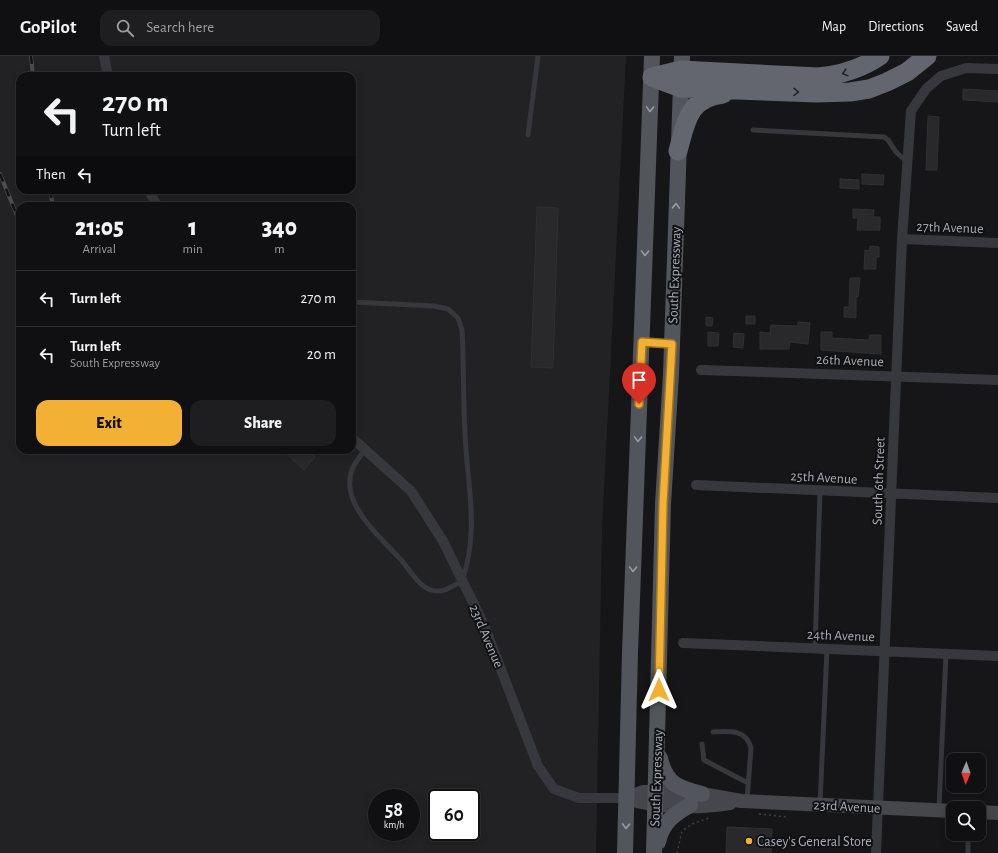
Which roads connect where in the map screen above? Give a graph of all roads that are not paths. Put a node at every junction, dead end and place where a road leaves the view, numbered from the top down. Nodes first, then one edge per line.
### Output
1 (104, 56) edge
2 (538, 56) edge
3 (652, 56) edge
4 (699, 56) edge
5 (880, 56) edge
6 (927, 56) edge
7 (998, 69) edge
8 (681, 71) edge
9 (107, 72) edge
10 (652, 77) junction
11 (754, 82) junction
12 (753, 130) dead end
13 (528, 135) dead end
14 (678, 151) junction
15 (907, 162) junction
16 (902, 239) junction
17 (998, 243) edge
18 (356, 302) edge
19 (642, 342) junction
20 (672, 344) junction
21 (701, 370) dead end
22 (896, 376) junction
23 (998, 380) edge
24 (356, 442) edge
25 (365, 450) junction
26 (696, 485) dead end
27 (820, 491) junction
28 (892, 494) junction
29 (998, 498) edge
30 (462, 581) junction
31 (683, 643) dead end
32 (816, 648) junction
33 (827, 649) junction
34 (885, 651) junction
35 (946, 654) junction
36 (998, 656) edge
37 (713, 732) dead end
38 (702, 744) dead end
39 (657, 745) junction
40 (748, 783) junction
41 (702, 794) junction
42 (627, 798) junction
43 (656, 798) junction
44 (744, 801) junction
45 (946, 801) edge
46 (690, 805) junction
47 (820, 805) junction
48 (878, 808) junction
49 (946, 811) edge
50 (986, 812) edge
51 (998, 813) edge
52 (968, 841) edge
53 (625, 853) edge
54 (654, 853) edge
55 (876, 853) edge
56 (968, 853) edge

1 - 9 street
2 - 13 lane
3 - 10 main road, South Expressway
4 - 11 highway
5 -> 11 highway
11 -> 6 highway
7 - 15 street, South 6th Street
8 - 10 highway
8 - 11 highway
8 - 14 main road, South Expressway
10 -> 19 main road, South Expressway
11 - 14 highway
12 - 15 lane
20 -> 14 main road, South Expressway
15 - 16 street, South 6th Street
16 - 17 street, 27th Avenue
16 - 22 street, South 6th Street
18 - 30 lane
19 - 20 lane
19 -> 42 main road, South Expressway
20 - 39 main road, South Expressway
21 - 22 street, 26th Avenue
22 - 23 street, 26th Avenue
22 - 28 street, South 6th Street
24 - 25 street, 23rd Avenue
25 - 30 street, 23rd Avenue
25 - 30 lane
26 - 27 street, 25th Avenue
27 - 28 street, 25th Avenue
27 - 32 lane
28 - 29 street, 25th Avenue
28 - 34 street, South 6th Street
30 - 42 street, 23rd Avenue
31 - 32 street, 24th Avenue
32 - 33 street, 24th Avenue
33 - 34 street, 24th Avenue
33 - 47 lane
34 - 35 street, 24th Avenue
34 - 48 street, South 6th Street
35 - 36 street, 24th Avenue
35 - 45 lane
37 - 40 lane
38 - 40 lane
39 - 41 main road
39 - 43 main road, South Expressway
40 - 44 lane
41 - 43 main road, 23rd Avenue
41 - 44 main road, 23rd Avenue
42 - 43 main road, 23rd Avenue
42 -> 53 main road, South Expressway
43 - 46 main road, 23rd Avenue
43 - 54 main road, South Expressway
44 - 46 main road, 23rd Avenue
44 - 47 main road, 23rd Avenue
46 - 54 main road
47 - 48 main road, 23rd Avenue
48 - 49 main road, 23rd Avenue
48 - 55 street, South 6th Street
50 - 51 main road
52 - 56 lane

